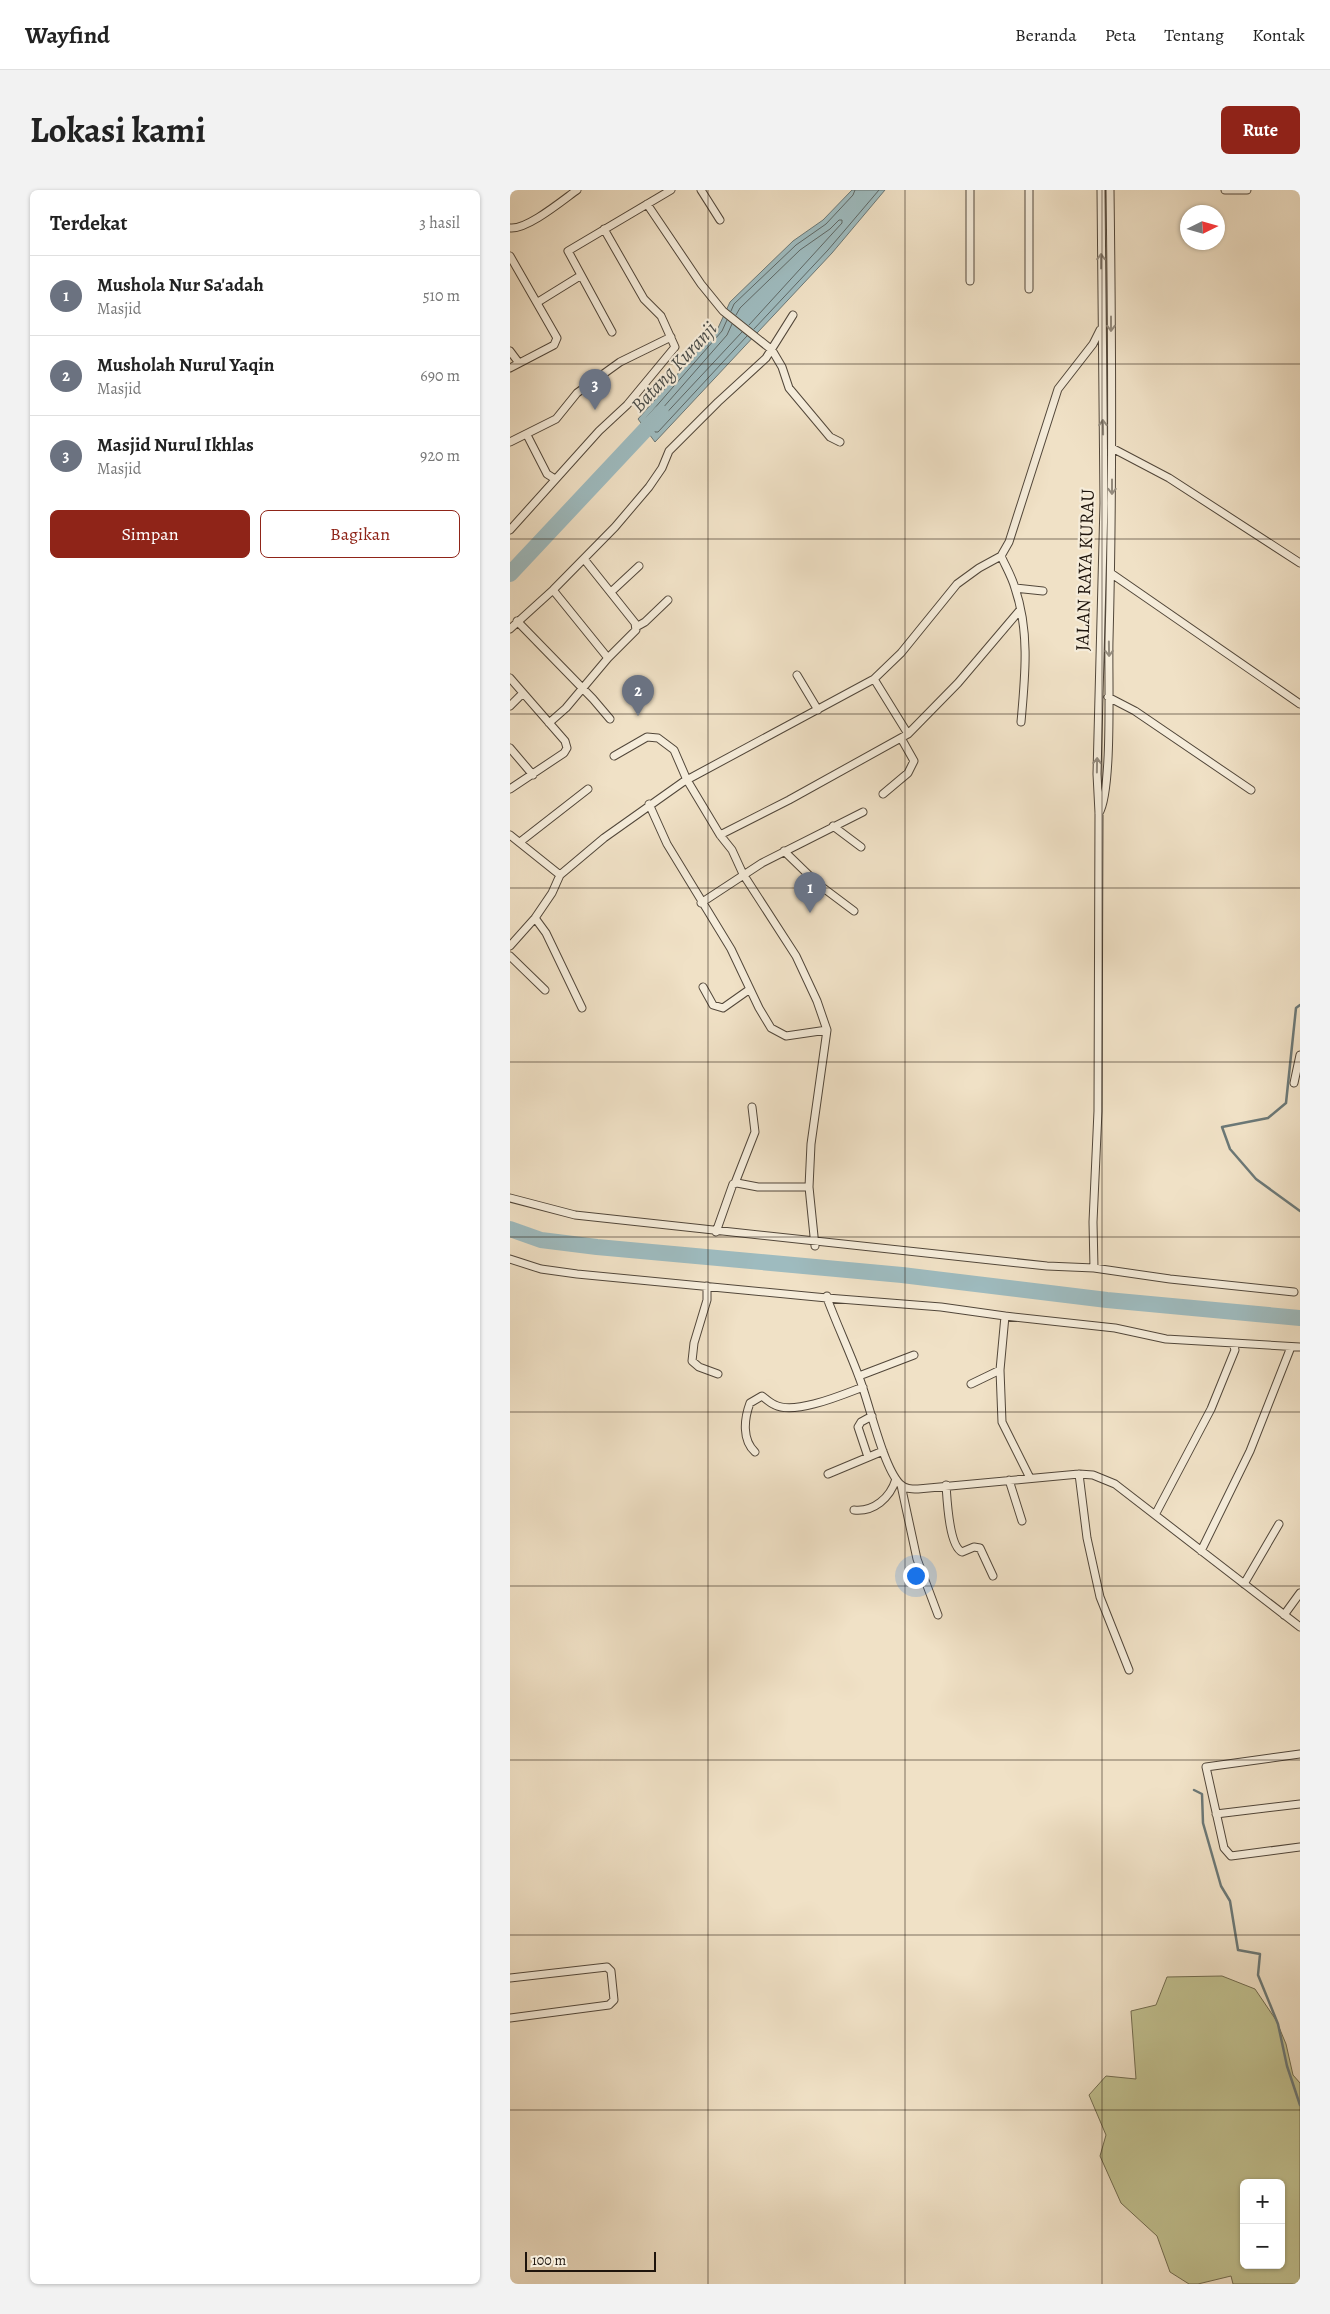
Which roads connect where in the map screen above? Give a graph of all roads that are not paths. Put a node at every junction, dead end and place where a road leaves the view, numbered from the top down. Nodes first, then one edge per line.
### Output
1 (577, 190) edge
2 (671, 190) edge
3 (701, 190) edge
4 (970, 190) edge
5 (1029, 190) edge
6 (1101, 190) edge
7 (1110, 190) edge
8 (1225, 190) edge
9 (1247, 190) edge
10 (647, 204) junction
11 (720, 220) dead end
12 (510, 228) edge
13 (604, 229) junction
14 (510, 256) edge
15 (580, 276) junction
16 (970, 281) dead end
17 (1029, 289) dead end
18 (538, 302) junction
19 (793, 315) dead end
20 (1102, 327) junction
21 (612, 332) dead end
22 (671, 337) junction
23 (770, 348) junction
24 (510, 351) edge
25 (519, 363) junction
26 (510, 368) edge
27 (527, 435) junction
28 (510, 442) edge
29 (840, 442) dead end
30 (1112, 448) junction
31 (555, 480) junction
32 (510, 530) edge
33 (1001, 556) junction
34 (584, 559) junction
35 (1300, 563) edge
36 (639, 566) dead end
37 (1112, 574) junction
38 (1015, 588) junction
39 (554, 590) junction
40 (610, 592) junction
41 (1043, 592) dead end
42 (668, 600) dead end
43 (1020, 610) junction
44 (517, 621) junction
45 (636, 627) junction
46 (510, 629) edge
47 (608, 658) junction
48 (797, 675) dead end
49 (510, 678) edge
50 (874, 679) junction
51 (583, 690) junction
52 (522, 693) junction
53 (1108, 697) junction
54 (1300, 704) edge
55 (510, 706) edge
56 (818, 710) junction
57 (610, 719) dead end
58 (1021, 722) dead end
59 (550, 723) junction
60 (904, 736) junction
61 (510, 748) edge
62 (614, 756) dead end
63 (533, 775) junction
64 (687, 780) junction
65 (510, 789) edge
66 (588, 789) dead end
67 (1251, 790) dead end
68 (883, 794) dead end
69 (649, 804) junction
70 (863, 812) dead end
71 (1099, 813) junction
72 (833, 826) junction
73 (510, 835) edge
74 (720, 835) junction
75 (520, 842) junction
76 (861, 847) dead end
77 (784, 851) junction
78 (743, 874) junction
79 (560, 875) junction
80 (701, 903) junction
81 (854, 911) dead end
82 (535, 918) junction
83 (510, 946) edge
84 (510, 956) edge
85 (703, 987) dead end
86 (750, 988) junction
87 (545, 990) dead end
88 (582, 1008) dead end
89 (827, 1030) junction
90 (1300, 1055) edge
91 (1294, 1083) dead end
92 (752, 1107) dead end
93 (735, 1183) junction
94 (809, 1187) junction
95 (510, 1198) edge
96 (716, 1232) junction
97 (814, 1243) junction
98 (510, 1259) edge
99 (1094, 1268) junction
100 (707, 1286) junction
101 (1294, 1292) dead end
102 (827, 1296) junction
103 (1005, 1316) junction
104 (1233, 1343) junction
105 (1291, 1347) junction
106 (1300, 1347) edge
107 (914, 1355) dead end
108 (1000, 1370) junction
109 (718, 1374) dead end
110 (859, 1376) junction
111 (971, 1384) dead end
112 (863, 1388) junction
113 (872, 1416) junction
114 (883, 1451) junction
115 (755, 1452) dead end
116 (868, 1457) junction
117 (828, 1474) dead end
118 (1079, 1474) junction
119 (1030, 1478) junction
120 (1009, 1480) junction
121 (898, 1482) junction
122 (946, 1484) junction
123 (854, 1510) dead end
124 (1156, 1515) junction
125 (1022, 1521) dead end
126 (1279, 1524) dead end
127 (1201, 1551) junction
128 (993, 1576) dead end
129 (1244, 1584) junction
130 (1300, 1593) edge
131 (938, 1615) dead end
132 (1284, 1615) junction
133 (1300, 1627) edge
134 (1129, 1670) dead end
135 (1300, 1754) edge
136 (1300, 1804) edge
137 (1216, 1814) junction
138 (1300, 1847) edge
139 (510, 1978) edge
140 (510, 2018) edge

1 - 12 street
2 - 10 street
3 - 11 street
4 - 16 street
5 - 17 street
20 -> 6 street, JALAN RAYA KURAU
7 -> 30 street
8 - 9 street
10 - 13 street
10 - 23 street
13 - 15 street
13 - 22 street
14 - 18 street
15 - 18 street
15 - 21 street
18 - 25 street
19 - 23 street
20 - 33 street
71 -> 20 street, JALAN RAYA KURAU
22 - 27 street
22 - 31 street
23 - 29 street
23 - 34 street
24 - 25 street
25 - 26 street
27 - 28 street
27 - 31 street
30 - 35 street
30 -> 37 street
31 - 32 street
33 - 38 street
33 - 50 street
34 - 39 street
34 - 40 street
36 - 40 street
37 -> 53 street
37 - 54 street
38 - 41 street
38 - 43 street
39 - 44 street
39 - 47 street
40 - 45 street
42 - 45 street
43 - 58 street
43 - 60 street
44 - 46 street
44 - 51 street
45 - 47 street
47 - 51 street
48 - 56 street
49 - 52 street
50 - 56 street
50 - 60 street
51 - 57 street
51 - 59 street
52 - 55 street
52 - 59 street
53 - 67 street
53 - 71 street
56 - 64 street
59 - 63 street
60 - 68 street
60 - 74 street
61 - 63 street
62 - 64 street
63 - 65 street
64 - 69 street
64 - 74 street
66 - 75 street
69 - 79 street
69 - 80 street
70 - 72 street
71 - 99 street
72 - 76 street
72 - 77 street
73 - 75 street
74 - 78 street
75 - 79 street
77 - 78 street
77 - 81 street
78 - 80 street
78 - 89 street
79 - 82 street
80 - 86 street
82 - 83 street
82 - 88 street
84 - 87 street
85 - 86 street
86 - 89 street
89 - 94 street
90 - 91 street
92 - 93 street
93 - 94 street
93 - 96 street
94 - 97 street
95 - 96 street
96 - 97 street
97 - 99 street
98 - 100 street
99 - 101 street
100 - 102 street
100 - 109 street
102 - 103 street
102 - 110 street
103 - 104 street
103 - 108 street
104 - 105 street
104 - 124 street
105 - 106 street
105 - 127 street
107 - 110 street
108 - 111 street
108 - 119 street
110 - 112 street
112 - 113 street
112 - 115 street
113 - 114 street
113 - 116 street
114 - 116 street
114 - 121 street
116 - 117 street
118 - 119 street
118 - 124 street
118 - 134 street
119 - 120 street
120 - 122 street
120 - 125 street
121 - 122 street
121 - 123 street
121 - 131 street
122 - 128 street
124 - 127 street
126 - 129 street
127 - 129 street
129 - 132 street
130 - 132 street
132 - 133 street
135 - 137 street
136 - 137 street
137 - 138 street
139 - 140 street

